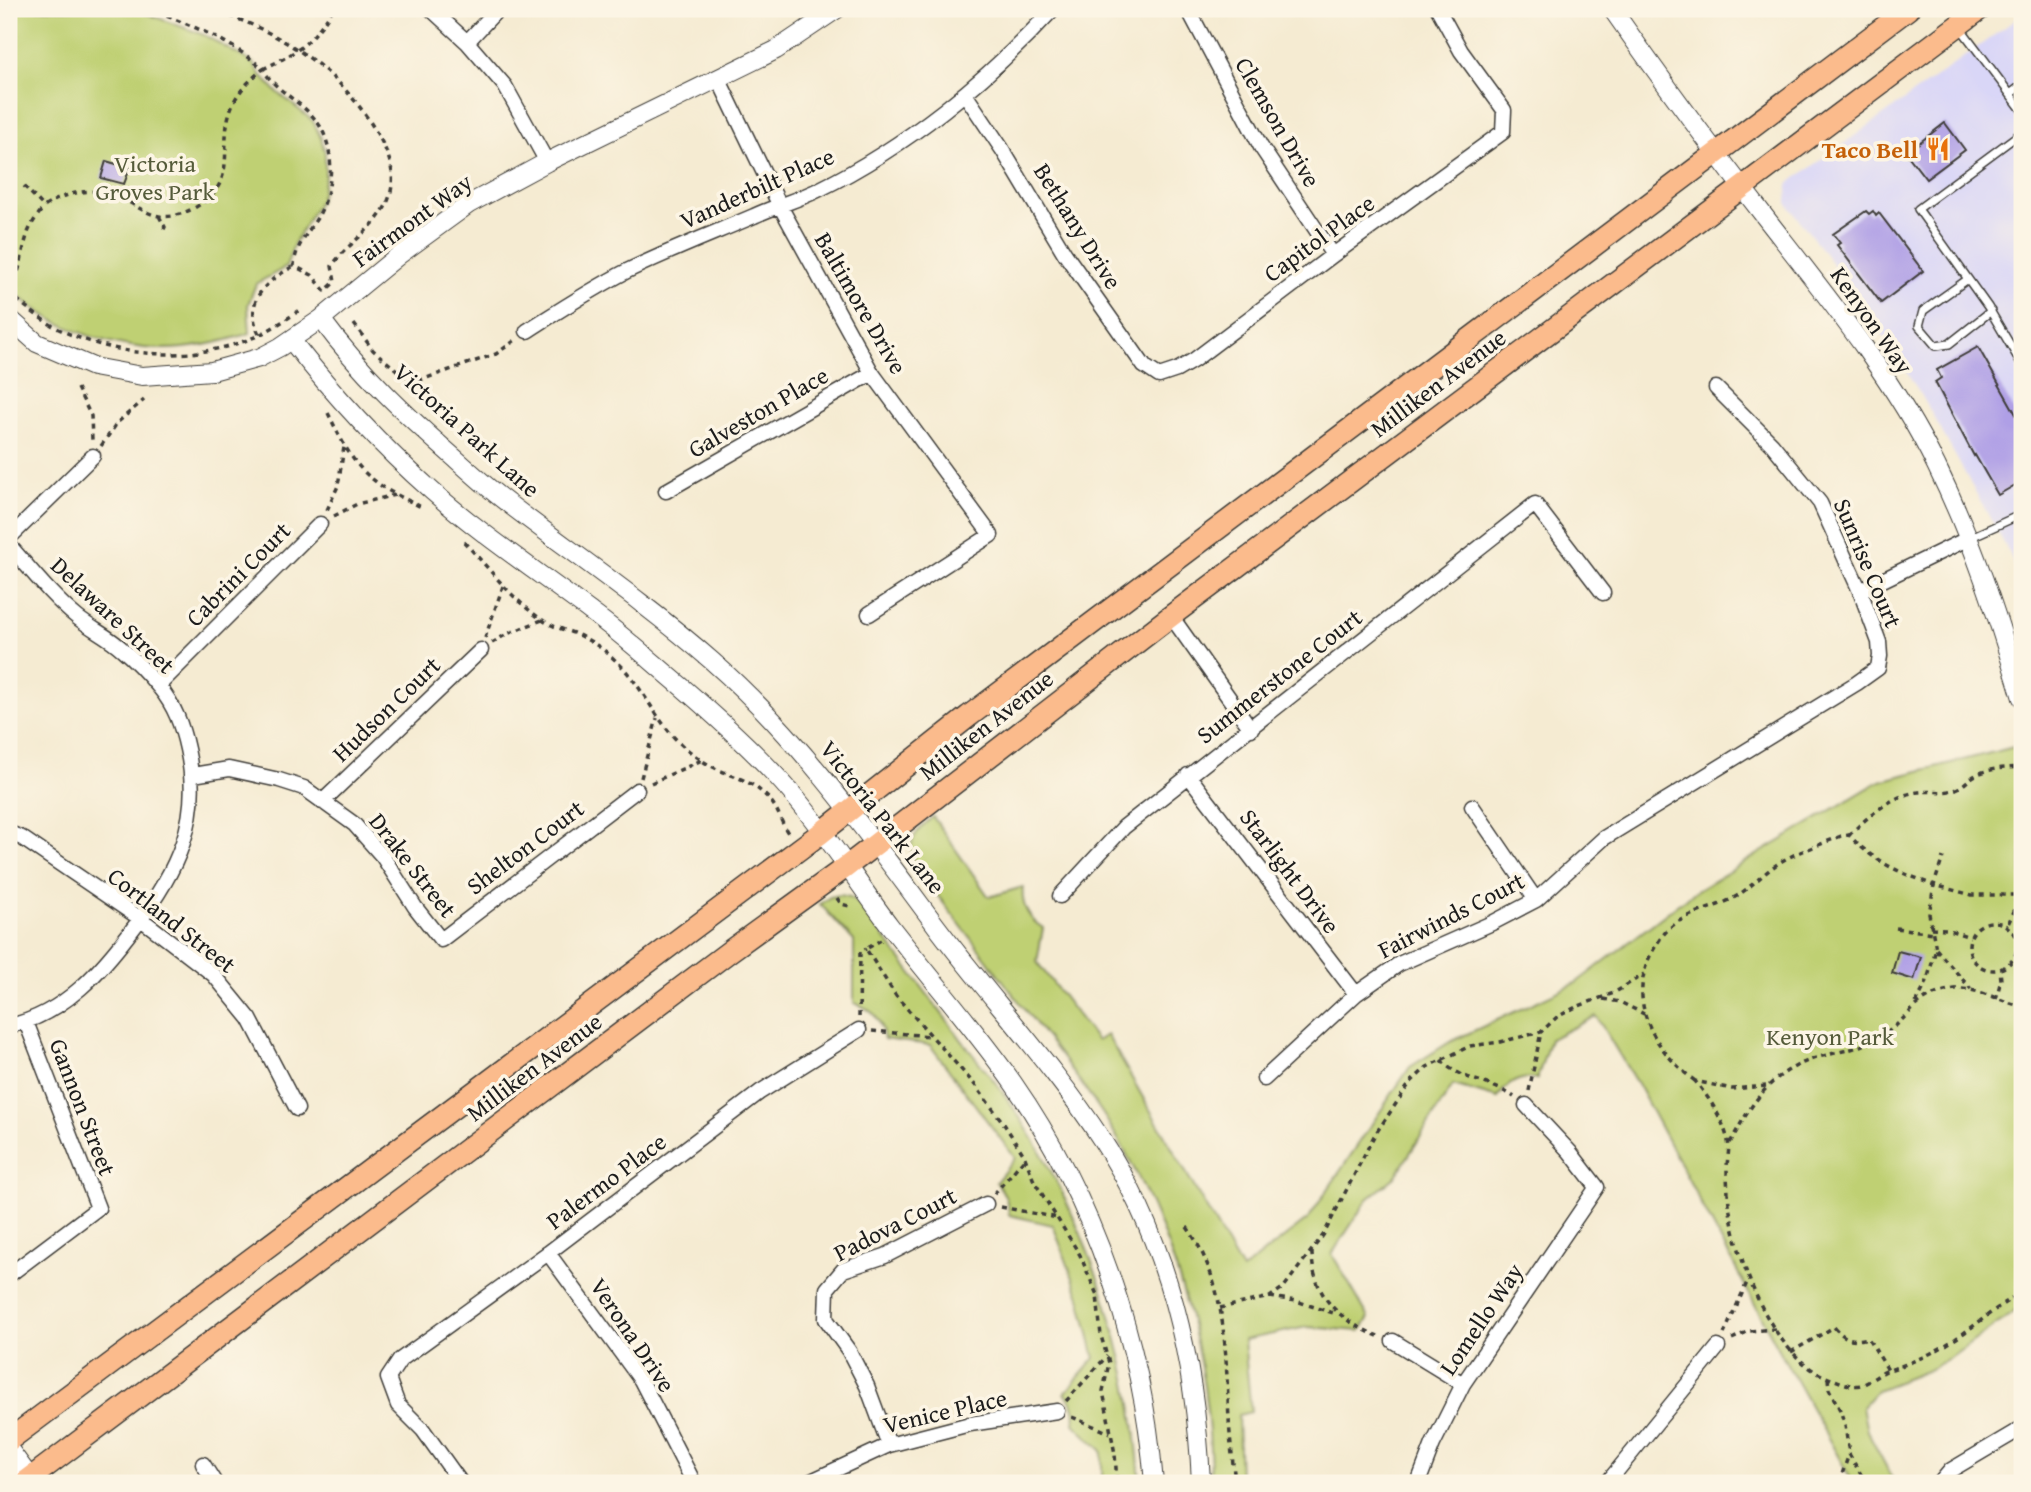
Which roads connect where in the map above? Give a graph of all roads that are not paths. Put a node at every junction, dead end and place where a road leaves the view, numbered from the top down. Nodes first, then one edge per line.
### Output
1 (431, 9) edge
2 (498, 9) edge
3 (837, 9) edge
4 (1053, 9) edge
5 (1188, 9) edge
6 (1438, 9) edge
7 (1612, 9) edge
8 (1908, 9) edge
9 (1980, 9) edge
10 (1959, 25) junction
11 (467, 43) junction
12 (718, 78) junction
13 (2022, 85) edge
14 (965, 94) junction
15 (2010, 94) junction
16 (2022, 110) edge
17 (2022, 132) edge
18 (1716, 152) junction
19 (547, 162) junction
20 (1742, 187) junction
21 (779, 204) junction
22 (1333, 255) junction
23 (1968, 279) junction
24 (1991, 311) junction
25 (9, 318) edge
26 (321, 319) junction
27 (527, 331) road end
28 (291, 340) junction
29 (2022, 365) edge
30 (872, 373) junction
31 (1159, 376) joint
32 (1716, 388) dead end
33 (93, 456) road end
34 (666, 491) dead end
35 (2022, 514) edge
36 (320, 524) road end
37 (9, 538) edge
38 (1969, 538) junction
39 (9, 545) edge
40 (1860, 592) junction
41 (1603, 593) dead end
42 (869, 614) dead end
43 (1171, 616) junction
44 (481, 650) road end
45 (1878, 668) joint
46 (158, 686) junction
47 (2022, 698) edge
48 (1251, 729) junction
49 (193, 775) junction
50 (1188, 775) junction
51 (637, 790) road end
52 (322, 802) junction
53 (1472, 806) dead end
54 (849, 811) junction
55 (9, 833) edge
56 (821, 833) junction
57 (875, 844) junction
58 (846, 867) junction
59 (1060, 896) dead end
60 (1536, 900) junction
61 (141, 919) junction
62 (441, 940) joint
63 (1356, 994) junction
64 (26, 1022) junction
65 (9, 1026) edge
66 (859, 1030) road end
67 (1264, 1079) dead end
68 (1526, 1105) road end
69 (297, 1109) dead end
70 (986, 1203) road end
71 (548, 1253) junction
72 (9, 1275) edge
73 (1393, 1341) road end
74 (1718, 1347) road end
75 (1463, 1384) junction
76 (1057, 1411) road end
77 (2022, 1427) edge
78 (9, 1440) edge
79 (889, 1446) junction
80 (9, 1449) edge
81 (202, 1464) dead end
82 (30, 1482) edge
83 (215, 1483) edge
84 (461, 1483) edge
85 (694, 1483) edge
86 (807, 1483) edge
87 (1154, 1483) edge
88 (1201, 1483) edge
89 (1418, 1483) edge
90 (1607, 1483) edge
91 (1940, 1483) edge

1 - 11 street
2 - 11 street
3 - 12 street, Fairmont Way
4 - 14 street, Vanderbilt Place
5 - 22 street, Clemson Drive
6 - 22 street, Capitol Place
7 - 18 street, Kenyon Way
8 - 18 main road, Milliken Avenue
9 - 10 main road, Milliken Avenue
10 - 15 lane
10 - 20 main road, Milliken Avenue
11 - 19 street
12 - 19 street, Fairmont Way
12 - 21 street, Baltimore Drive
13 - 15 lane
14 - 21 street, Vanderbilt Place
14 - 31 street, Bethany Drive
15 - 16 lane
17 - 23 lane
18 - 20 street, Kenyon Way
18 - 54 main road, Milliken Avenue
19 - 26 street, Fairmont Way
20 - 38 street, Kenyon Way
20 - 43 main road, Milliken Avenue
21 - 27 street, Vanderbilt Place
21 - 30 street, Baltimore Drive
22 - 31 street, Capitol Place
23 - 24 lane
23 - 24 lane
24 - 29 lane
25 - 28 street, Fairmont Way
26 - 28 street, Fairmont Way
26 - 54 street, Victoria Park Lane
28 - 56 street
30 - 34 street, Galveston Place
30 - 42 street, Baltimore Drive
32 - 40 street, Sunrise Court
33 - 37 street
35 - 38 lane
36 - 46 street, Cabrini Court
38 - 40 street
38 - 47 street, Kenyon Way
39 - 46 street, Delaware Street
40 - 45 street, Sunrise Court
41 - 48 street, Summerstone Court
43 - 48 street
43 - 57 main road, Milliken Avenue
44 - 52 street, Hudson Court
45 - 60 street, Fairwinds Court
46 - 49 street, Delaware Street
48 - 50 street, Summerstone Court
49 - 52 street, Drake Street
49 - 61 street, Delaware Street
50 - 59 street, Summerstone Court
50 - 63 street, Starlight Drive
51 - 62 street, Shelton Court
52 - 62 street, Drake Street
53 - 60 street
54 - 56 main road, Milliken Avenue
54 - 57 street, Victoria Park Lane
55 - 61 street, Cortland Street
56 - 58 street
56 - 78 main road, Milliken Avenue
57 - 58 main road, Milliken Avenue
57 - 88 street, Victoria Park Lane
58 - 82 main road, Milliken Avenue
58 - 87 street
60 - 63 street, Fairwinds Court
61 - 64 street, Delaware Street
61 - 69 street, Cortland Street
63 - 67 street, Fairwinds Court
64 - 65 street, Delaware Street
64 - 72 street, Gannon Street
66 - 71 street, Palermo Place
68 - 75 street, Lomello Way
70 - 79 street, Padova Court
71 - 84 street, Palermo Place
71 - 85 street, Verona Drive
73 - 75 street
74 - 90 street
75 - 89 street, Lomello Way
76 - 79 street, Venice Place
77 - 91 street
79 - 86 street, Venice Place
80 - 82 street
81 - 83 street

